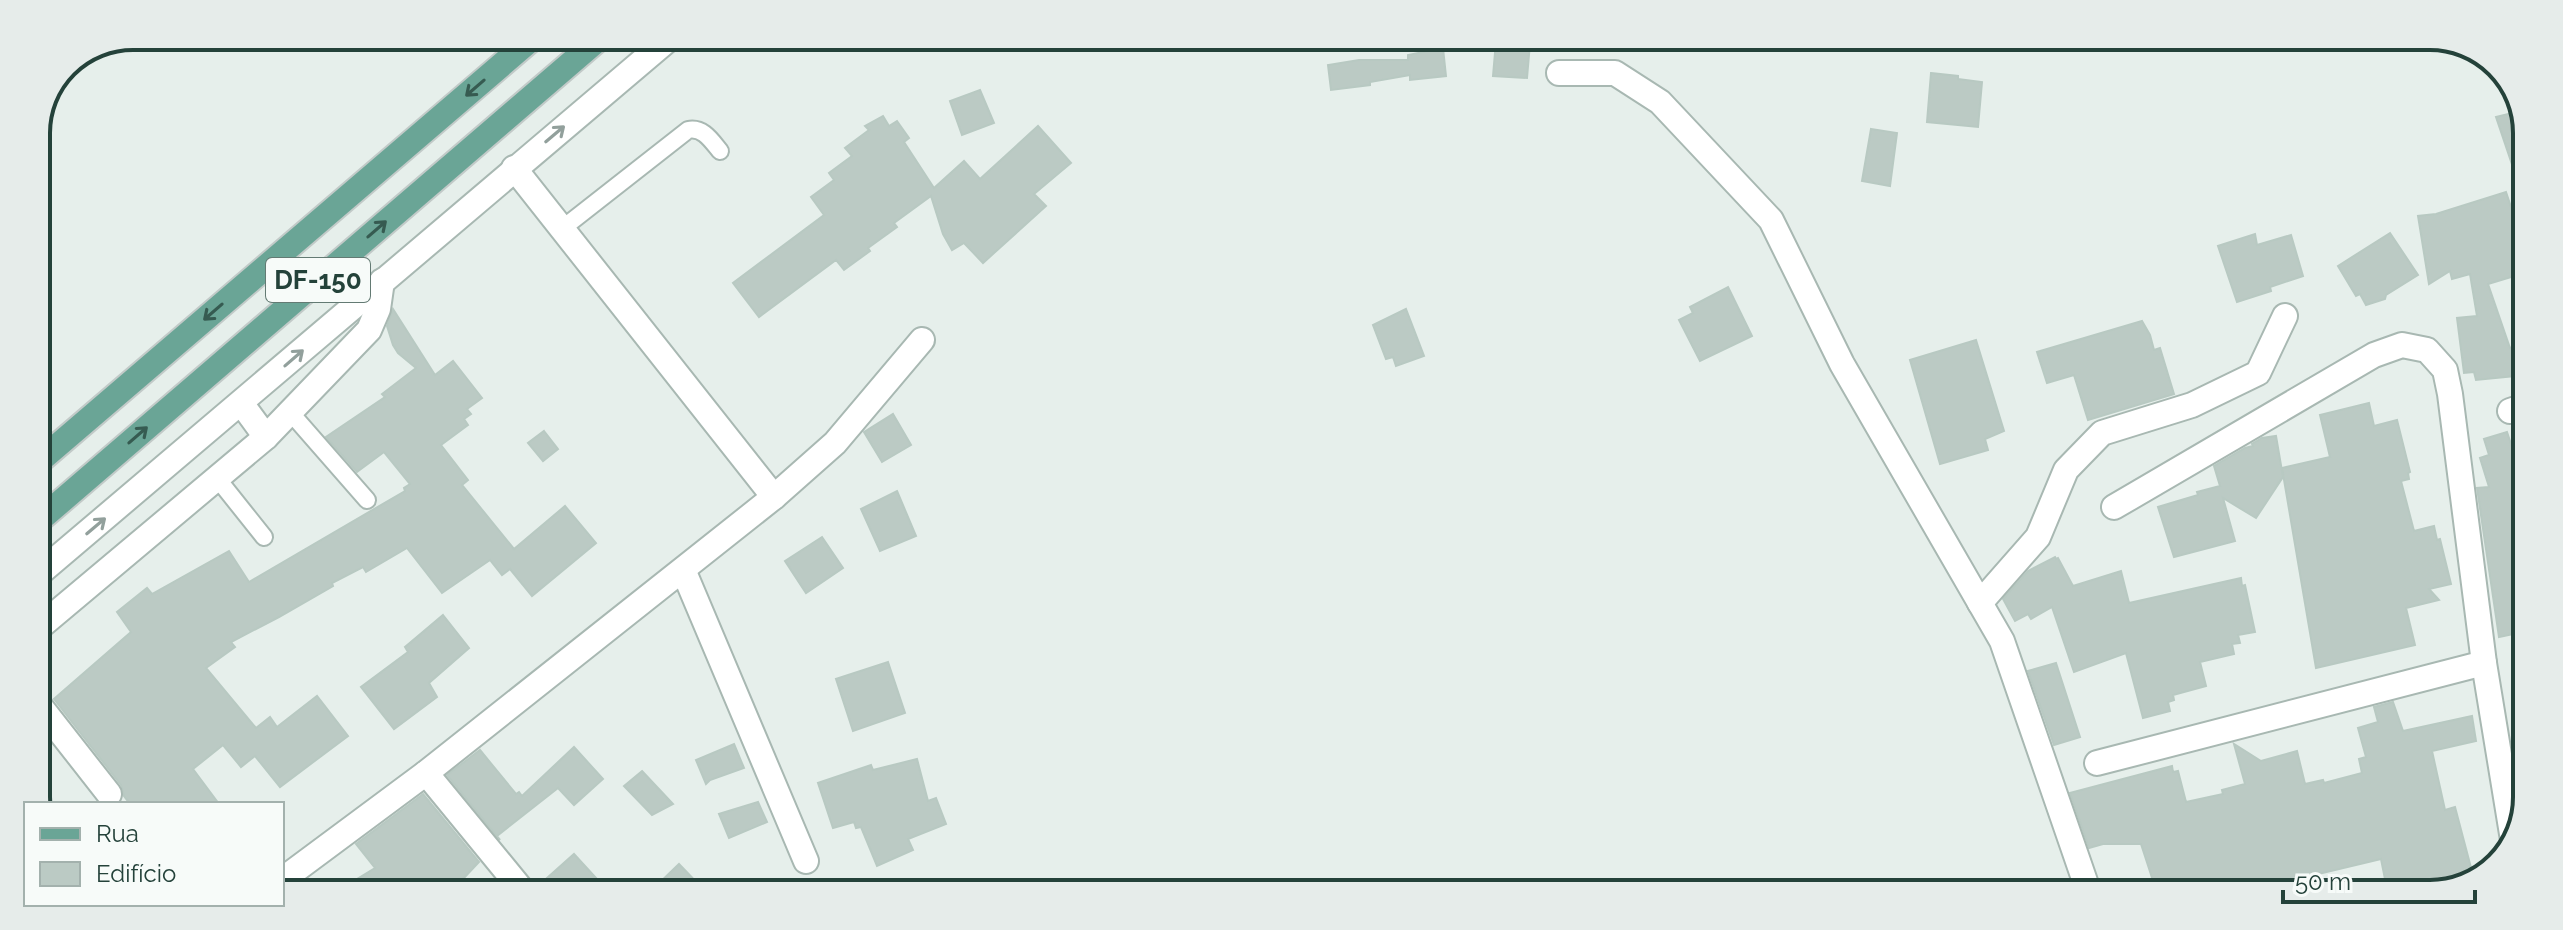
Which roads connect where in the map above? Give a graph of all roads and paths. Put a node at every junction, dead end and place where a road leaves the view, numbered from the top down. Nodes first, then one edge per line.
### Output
1 (519, 50) edge
2 (586, 50) edge
3 (655, 50) edge
4 (1559, 73) dead end
5 (720, 151) dead end
6 (514, 168) junction
7 (563, 228) junction
8 (382, 281) junction
9 (2285, 316) dead end
10 (922, 340) dead end
11 (241, 403) junction
12 (290, 412) junction
13 (266, 437) junction
14 (50, 452) edge
15 (217, 478) junction
16 (774, 497) junction
17 (367, 500) dead end
18 (2114, 507) dead end
19 (50, 511) edge
20 (264, 537) dead end
21 (50, 564) edge
22 (684, 572) junction
23 (1980, 603) junction
24 (50, 618) edge
25 (2484, 663) junction
26 (50, 719) edge
27 (2097, 763) dead end
28 (426, 773) junction
29 (109, 794) dead end
30 (2510, 820) edge
31 (806, 861) dead end
32 (284, 879) edge
33 (514, 880) edge
34 (2085, 880) edge

1 -> 14 main road, DF-150
19 -> 2 main road, DF-150
6 -> 3 street
4 - 23 street
5 - 7 lane
6 - 7 street
6 - 8 street
7 - 16 street
11 -> 8 street
8 - 12 street
9 - 23 street
10 - 16 street
11 - 13 street
21 -> 11 street
12 - 13 street
12 - 17 lane
13 - 15 street
15 - 20 lane
15 - 24 street
16 - 22 street
18 - 25 street
22 - 28 street
22 - 31 street
23 - 34 street
25 - 27 street
25 - 30 street
26 - 29 street
28 - 32 street
28 - 33 street

